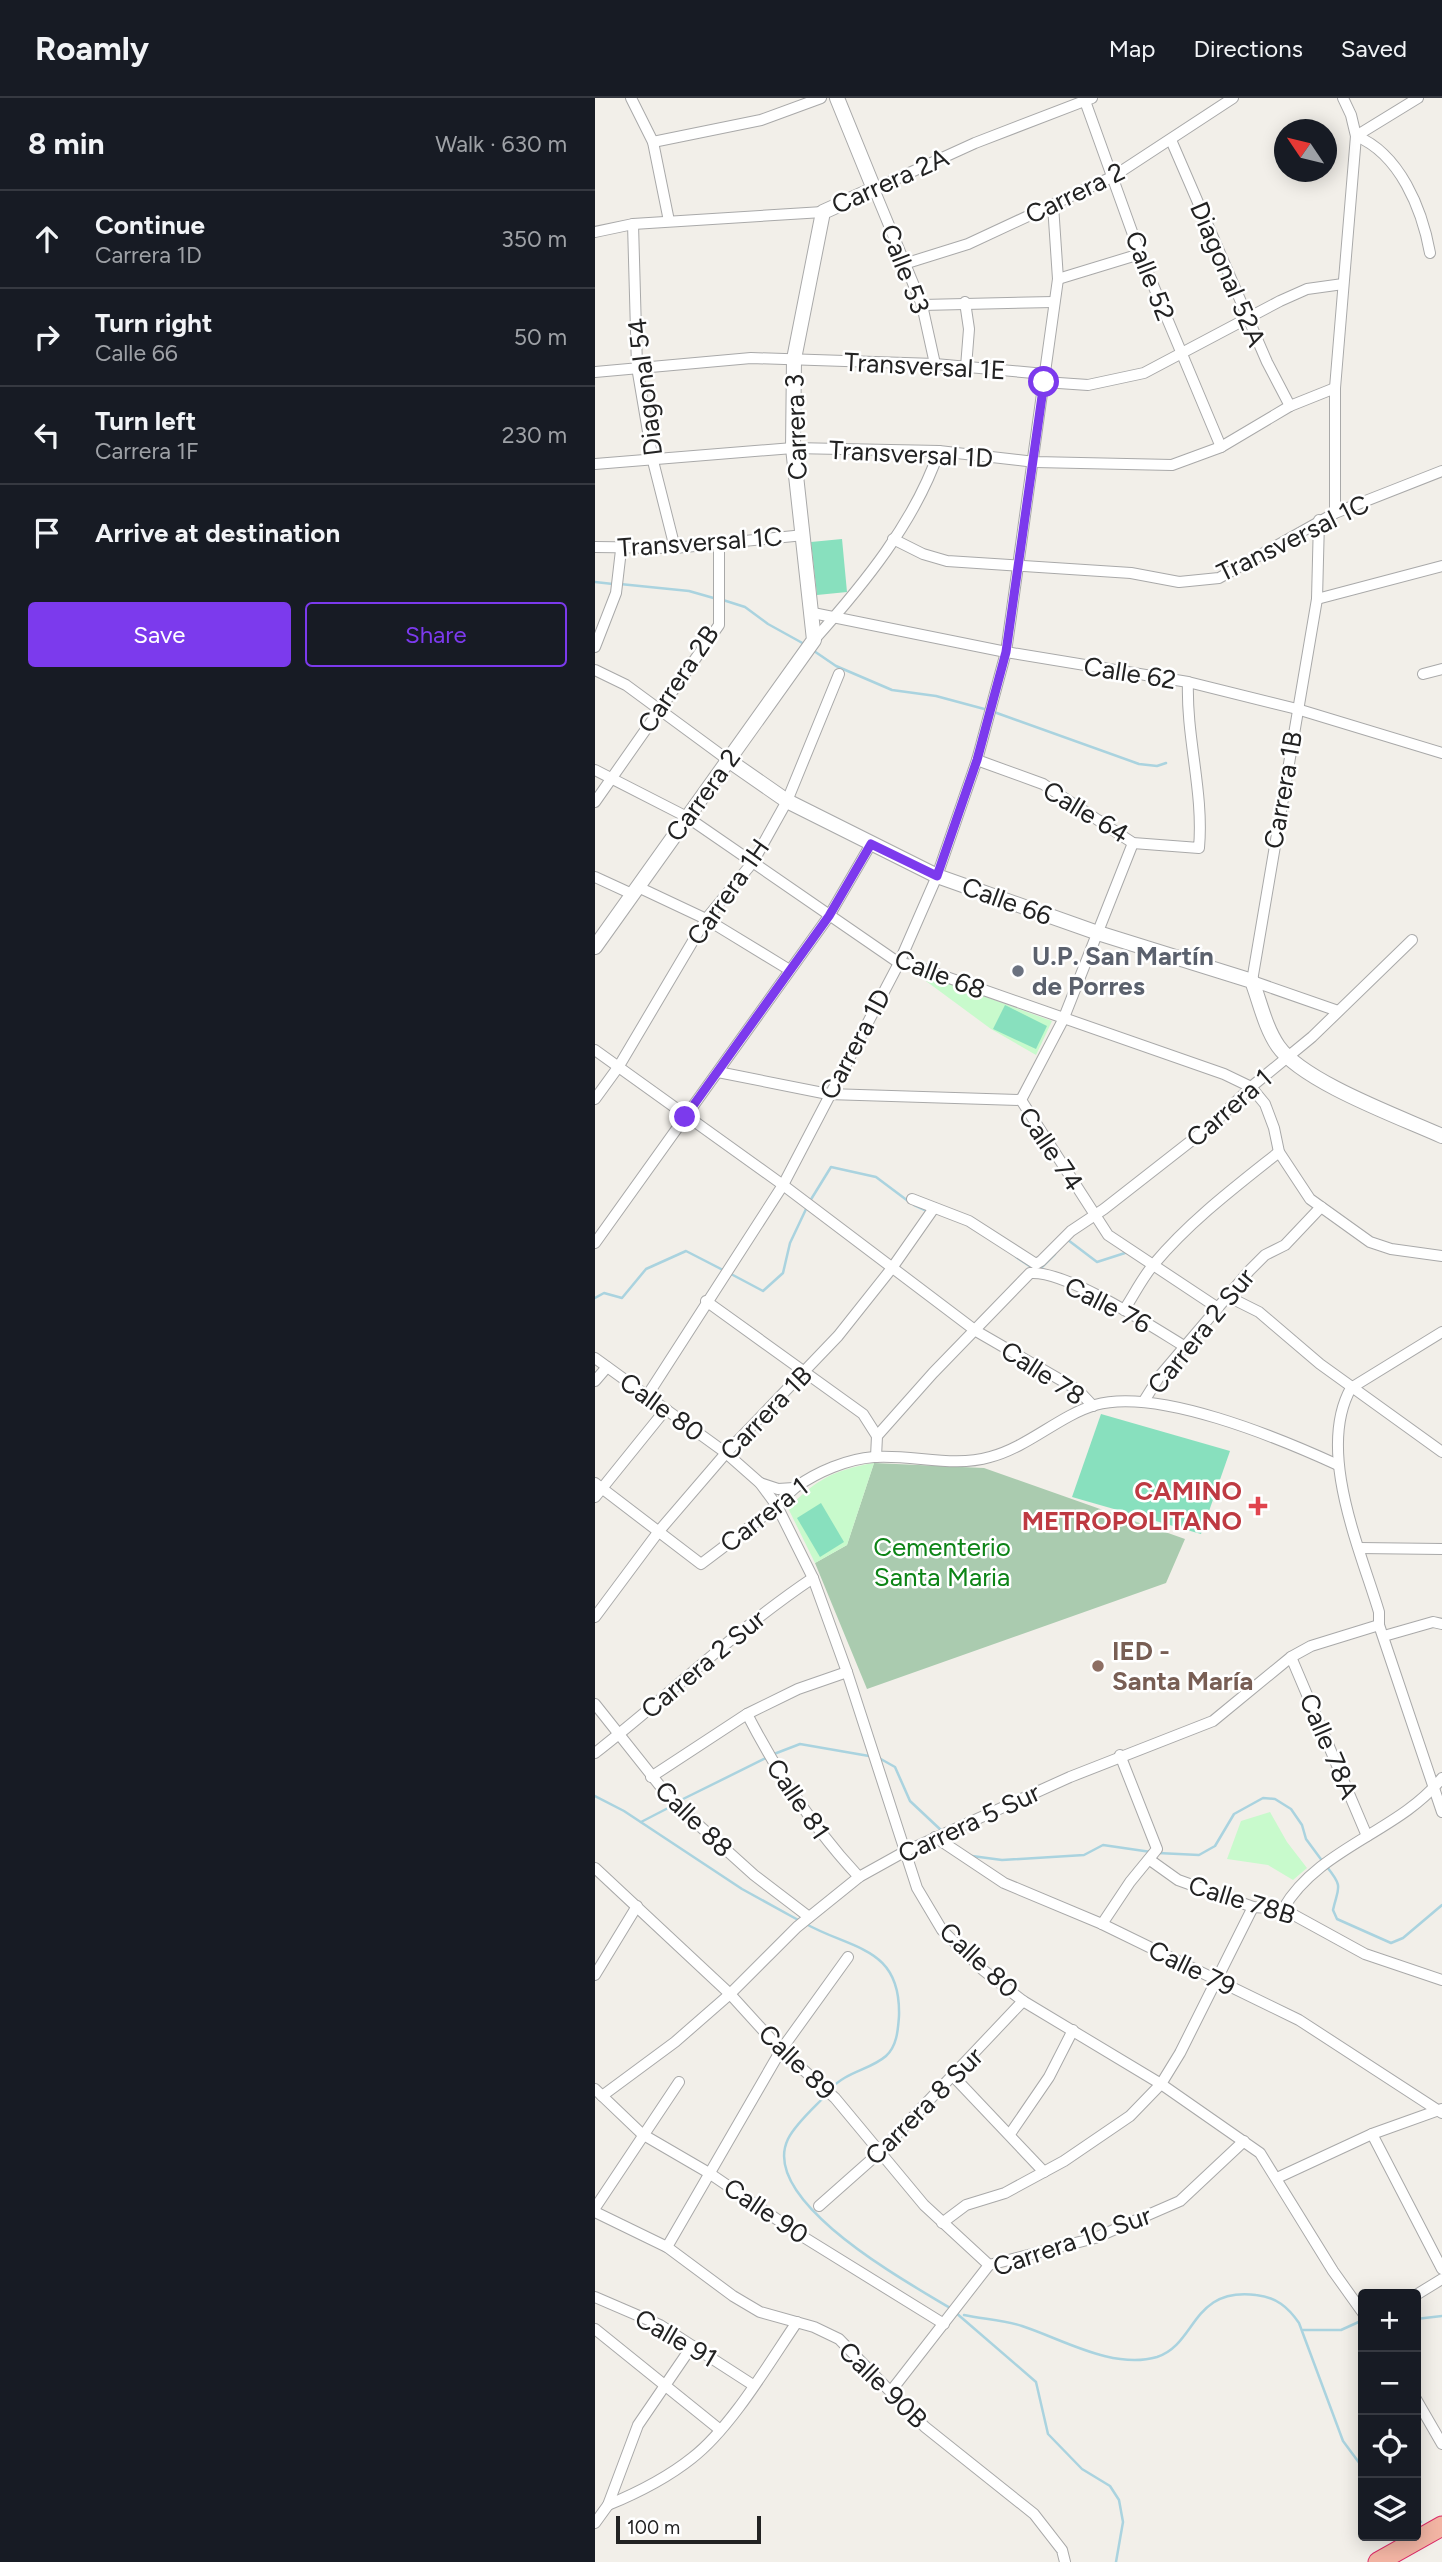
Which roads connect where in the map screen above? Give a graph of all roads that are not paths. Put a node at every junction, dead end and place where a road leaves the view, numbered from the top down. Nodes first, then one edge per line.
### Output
1 (631, 98) edge
2 (821, 98) edge
3 (837, 98) edge
4 (1233, 98) edge
5 (1343, 98) edge
6 (1418, 98) edge
7 (1089, 100) edge
8 (1215, 103) edge
9 (1356, 136) junction
10 (1171, 140) junction
11 (653, 142) junction
12 (1114, 176) junction
13 (874, 189) junction
14 (1053, 205) junction
15 (823, 212) junction
16 (669, 221) junction
17 (633, 224) junction
18 (595, 232) edge
19 (1430, 253) dead end
20 (1140, 254) junction
21 (904, 264) junction
22 (1058, 279) junction
23 (1343, 284) junction
24 (965, 302) junction
25 (1054, 302) junction
26 (922, 305) junction
27 (1249, 319) junction
28 (1180, 356) junction
29 (794, 359) junction
30 (935, 364) junction
31 (965, 367) junction
32 (637, 368) junction
33 (595, 372) edge
34 (1045, 378) junction
35 (1335, 388) junction
36 (1290, 405) junction
37 (1221, 447) junction
38 (793, 448) junction
39 (939, 451) junction
40 (653, 461) junction
41 (1035, 462) junction
42 (595, 464) edge
43 (1442, 471) edge
44 (1335, 513) junction
45 (1319, 520) junction
46 (804, 535) junction
47 (893, 539) junction
48 (719, 544) junction
49 (595, 548) edge
50 (675, 548) junction
51 (621, 550) junction
52 (1442, 565) edge
53 (1016, 566) junction
54 (1317, 599) junction
55 (812, 606) junction
56 (835, 616) junction
57 (810, 645) junction
58 (595, 648) edge
59 (1006, 652) junction
60 (1442, 669) edge
61 (595, 670) edge
62 (839, 674) dead end
63 (1423, 674) dead end
64 (1188, 682) junction
65 (659, 708) junction
66 (1297, 709) junction
67 (1442, 753) edge
68 (728, 760) junction
69 (977, 760) junction
70 (595, 770) edge
71 (612, 778) junction
72 (595, 802) edge
73 (787, 802) junction
74 (687, 817) junction
75 (1133, 843) junction
76 (871, 844) junction
77 (753, 862) junction
78 (937, 876) junction
79 (595, 877) edge
80 (635, 890) junction
81 (829, 916) junction
82 (706, 919) junction
83 (1098, 933) junction
84 (1412, 940) dead end
85 (595, 947) edge
86 (899, 963) junction
87 (788, 969) junction
88 (1252, 981) junction
89 (1338, 1011) junction
90 (1063, 1020) junction
91 (595, 1050) edge
92 (1287, 1057) junction
93 (619, 1066) junction
94 (718, 1072) junction
95 (1251, 1087) junction
96 (828, 1094) junction
97 (595, 1099) edge
98 (1021, 1100) junction
99 (685, 1117) junction
100 (1442, 1136) edge
101 (1279, 1152) junction
102 (783, 1185) junction
103 (912, 1199) dead end
104 (1321, 1207) junction
105 (932, 1211) junction
106 (1094, 1216) junction
107 (595, 1242) edge
108 (1442, 1256) edge
109 (1152, 1266) junction
110 (892, 1268) junction
111 (1033, 1268) junction
112 (1229, 1297) junction
113 (706, 1301) junction
114 (1218, 1308) junction
115 (1124, 1310) junction
116 (976, 1331) junction
117 (1442, 1332) edge
118 (1184, 1346) junction
119 (595, 1358) edge
120 (607, 1367) junction
121 (806, 1372) junction
122 (595, 1381) edge
123 (1351, 1388) junction
124 (647, 1396) junction
125 (1144, 1401) junction
126 (1093, 1406) junction
127 (666, 1409) junction
128 (877, 1436) junction
129 (1442, 1452) edge
130 (726, 1453) junction
131 (876, 1457) junction
132 (1338, 1465) junction
133 (760, 1483) junction
134 (795, 1488) junction
135 (597, 1489) edge
136 (777, 1506) junction
137 (659, 1531) junction
138 (1359, 1548) junction
139 (1442, 1549) edge
140 (813, 1578) junction
141 (595, 1616) edge
142 (1442, 1624) edge
143 (1382, 1631) junction
144 (1291, 1657) junction
145 (847, 1672) junction
146 (595, 1704) edge
147 (747, 1714) junction
148 (619, 1734) junction
149 (595, 1753) edge
150 (1120, 1755) junction
151 (651, 1777) junction
152 (1439, 1782) edge
153 (1442, 1812) edge
154 (1367, 1836) junction
155 (935, 1838) junction
156 (904, 1852) junction
157 (1154, 1855) junction
158 (595, 1868) edge
159 (859, 1877) junction
160 (637, 1906) junction
161 (1253, 1906) junction
162 (1283, 1909) junction
163 (804, 1921) junction
164 (1102, 1924) junction
165 (848, 1957) dead end
166 (595, 1975) edge
167 (1442, 1980) edge
168 (1218, 1982) junction
169 (730, 1994) junction
170 (1023, 2001) junction
171 (1073, 2030) junction
172 (781, 2050) junction
173 (954, 2077) junction
174 (679, 2082) dead end
175 (1161, 2084) junction
176 (599, 2093) edge
177 (1441, 2111) edge
178 (642, 2134) junction
179 (1010, 2134) junction
180 (1373, 2134) junction
181 (1244, 2141) junction
182 (880, 2152) junction
183 (1044, 2172) junction
184 (709, 2173) junction
185 (1277, 2178) junction
186 (819, 2206) dead end
187 (595, 2210) edge
188 (942, 2223) junction
189 (667, 2247) junction
190 (989, 2265) junction
191 (1442, 2269) edge
192 (1442, 2279) edge
193 (1421, 2292) edge
194 (595, 2297) edge
195 (1358, 2306) edge
196 (946, 2320) junction
197 (797, 2322) junction
198 (597, 2335) edge
199 (692, 2346) junction
200 (667, 2384) junction
201 (753, 2385) junction
202 (891, 2391) junction
203 (1421, 2405) edge
204 (1437, 2423) edge
205 (719, 2429) junction
206 (1442, 2444) edge
207 (608, 2505) junction
208 (595, 2523) edge
209 (1442, 2526) edge
210 (1065, 2562) edge
211 (1378, 2562) edge

1 - 11 street
2 - 11 street
3 - 13 street, Calle 53
4 - 8 street, Carrera 2
5 - 9 street
6 - 9 street
7 - 12 street, Calle 52
7 - 13 street, Carrera 2A
8 - 10 street, Carrera 2
9 - 19 street
9 - 23 street
10 - 12 street, Carrera 2
10 - 27 street, Diagonal 52A
11 - 16 street
12 - 14 street, Carrera 2
12 - 20 street, Calle 52
13 - 15 street, Carrera 2A
13 - 21 street, Calle 53
14 - 21 street, Carrera 2
14 - 22 street, Carrera 1D
15 - 16 street, Carrera 2A
15 - 29 street, Carrera 3
16 - 17 street, Carrera 2A
17 - 18 street, Carrera 2A
17 - 32 street, Diagonal 54
20 - 22 street
20 - 28 street, Calle 52
21 - 26 street, Calle 53
22 - 25 street, Carrera 1D
23 - 27 street, Transversal 1E
23 - 35 street
24 - 25 street
24 - 26 street
24 - 31 street
25 - 34 street, Carrera 1D
26 - 30 street, Calle 53
27 - 28 street, Transversal 1E
27 - 36 street, Diagonal 52A
28 - 34 street, Transversal 1E
28 - 37 street, Calle 52
29 - 30 street, Transversal 1E
29 - 32 street, Transversal 1E
29 - 38 street, Carrera 3
30 - 31 street, Transversal 1E
31 - 34 street, Transversal 1E
32 - 33 street, Transversal 1E
32 - 40 street, Diagonal 54
34 - 41 street, Carrera 1D
35 - 36 street, Transversal 1D
35 - 44 street
36 - 37 street, Transversal 1D
37 - 41 street, Transversal 1D
38 - 39 street, Transversal 1D
38 - 40 street, Transversal 1D
38 - 46 street, Carrera 3
39 - 41 street, Transversal 1D
39 - 47 street, Carrera 2
40 - 42 street, Transversal 1D
40 - 50 street, Diagonal 54
41 - 53 street, Carrera 1D
43 - 44 street, Transversal 1C
44 - 45 street, Transversal 1C
45 - 53 street, Transversal 1C
45 - 54 street, Carrera 1B
46 - 48 street, Transversal 1C
46 - 55 street, Carrera 3
47 - 53 street, Transversal 1C
47 - 56 street, Carrera 2
48 - 50 street, Transversal 1C
48 - 65 street, Carrera 2B
49 - 51 street, Transversal 1C
50 - 51 street, Transversal 1C
51 - 58 street
52 - 54 street
53 - 59 street, Carrera 1D
54 - 66 street, Carrera 1B
55 - 56 street, Calle 62
55 - 57 street, Carrera 3
56 - 57 street, Carrera 2
56 - 59 street, Calle 62
57 - 68 street, Carrera 2
59 - 64 street, Calle 62
59 - 69 street, Carrera 1D
60 - 63 street
61 - 65 street, Calle 66
62 - 73 street, Carrera 1H
64 - 66 street, Calle 62
64 - 75 street, Calle 64
65 - 68 street, Calle 66
65 - 71 street, Carrera 2B
66 - 67 street, Calle 62
66 - 88 street, Carrera 1B
68 - 73 street, Calle 66
68 - 74 street, Carrera 2
69 - 75 street, Calle 64
69 - 78 street, Carrera 1D
70 - 71 street, Calle 68
71 - 72 street, Carrera 2B
71 - 74 street, Calle 68
73 - 76 street, Calle 66
73 - 77 street, Carrera 1H
74 - 77 street, Calle 68
74 - 80 street, Carrera 2
75 - 83 street
76 - 78 street, Calle 66
76 - 81 street
77 - 81 street, Calle 68
77 - 82 street, Carrera 1H
78 - 83 street, Calle 66
78 - 86 street, Carrera 1D
79 - 80 street
80 - 82 street
80 - 85 street, Carrera 2
81 - 86 street, Calle 68
81 - 87 street
82 - 87 street
82 - 93 street, Carrera 1H
83 - 88 street, Calle 66
83 - 90 street
84 - 89 street, Carrera 1
86 - 90 street, Calle 68
86 - 96 street, Carrera 1D
87 - 94 street
88 - 89 street, Calle 66
88 - 92 street
89 - 92 street, Carrera 1
90 - 95 street, Calle 68
90 - 98 street
91 - 93 street, Calle 78
92 - 95 street, Carrera 1
92 - 100 street
93 - 97 street, Carrera 1H
93 - 99 street, Calle 78
94 - 96 street, Calle 74
94 - 99 street
95 - 101 street
95 - 106 street, Carrera 1
96 - 98 street, Calle 74
96 - 102 street, Carrera 1D
98 - 106 street, Calle 74
99 - 102 street, Calle 78
99 - 107 street
101 - 104 street
101 - 109 street
102 - 110 street, Calle 78
102 - 113 street, Carrera 1D
103 - 105 street, Calle 76
104 - 108 street
104 - 112 street, Carrera 2 Sur
105 - 110 street, Carrera 1B
105 - 111 street, Calle 76
106 - 109 street, Calle 74
106 - 111 street, Carrera 1
109 - 114 street, Calle 74
109 - 115 street
110 - 116 street, Calle 78
110 - 121 street, Carrera 1B
111 - 115 street, Calle 76
111 - 116 street, Carrera 1
112 - 114 street, Carrera 2 Sur
112 - 123 street
113 - 121 street
113 - 124 street, Carrera 1D
114 - 118 street, Carrera 2 Sur
115 - 118 street, Calle 76
116 - 126 street, Calle 78
116 - 128 street, Carrera 1
117 - 123 street
118 - 125 street, Carrera 2 Sur
119 - 120 street, Calle 80
120 - 122 street
120 - 124 street, Calle 80
121 - 128 street
121 - 130 street, Carrera 1B
123 - 129 street
123 - 132 street
124 - 127 street, Calle 80
125 - 126 street, Calle 78
125 - 132 street, Calle 78
126 - 131 street, Carrera 1
127 - 130 street, Calle 80
127 - 135 street
128 - 131 street
130 - 133 street, Calle 80
130 - 137 street, Carrera 1B
131 - 134 street, Carrera 1
132 - 138 street
133 - 134 street
133 - 136 street, Calle 80
134 - 136 street, Carrera 1
135 - 137 street
136 - 137 street, Carrera 1
136 - 140 street, Calle 80
137 - 141 street, Carrera 1B
138 - 139 street
138 - 143 street
140 - 145 street, Calle 80
140 - 148 street, Carrera 2 Sur
142 - 143 street, Carrera 5 Sur
143 - 144 street, Carrera 5 Sur
143 - 152 street
144 - 150 street, Carrera 5 Sur
144 - 154 street, Calle 78A
145 - 147 street
145 - 156 street, Calle 80
146 - 148 street, Calle 88
147 - 151 street
147 - 159 street, Calle 81
148 - 149 street, Carrera 2 Sur
148 - 151 street, Calle 88
150 - 155 street, Carrera 5 Sur
150 - 157 street
151 - 163 street, Calle 88
152 - 153 street
152 - 154 street
154 - 162 street
155 - 156 street, Carrera 5 Sur
155 - 164 street, Calle 79
156 - 159 street, Carrera 5 Sur
156 - 170 street, Calle 80
157 - 161 street, Calle 78B
157 - 164 street
158 - 160 street, Calle 89
159 - 163 street, Carrera 5 Sur
160 - 166 street
160 - 169 street, Calle 89
161 - 162 street, Calle 78B
161 - 168 street
162 - 167 street, Calle 78B
163 - 169 street, Carrera 5 Sur
164 - 168 street, Calle 79
165 - 172 street
168 - 175 street
168 - 177 street, Calle 79
169 - 172 street, Calle 89
169 - 176 street, Carrera 5 Sur
170 - 171 street, Calle 80
170 - 173 street, Carrera 8 Sur
171 - 175 street, Calle 80
171 - 179 street
172 - 182 street, Calle 89
172 - 184 street
173 - 179 street
173 - 182 street, Carrera 8 Sur
174 - 178 street
175 - 181 street, Calle 80
175 - 183 street
176 - 178 street, Calle 90
177 - 180 street
178 - 184 street, Calle 90
178 - 187 street
179 - 183 street
180 - 185 street
180 - 191 street
181 - 185 street, Calle 80
181 - 190 street, Carrera 10 Sur
182 - 186 street, Carrera 8 Sur
182 - 188 street, Calle 89
183 - 188 street
184 - 189 street
184 - 196 street, Calle 90
185 - 195 street, Calle 80
187 - 189 street, Calle 90B
188 - 190 street, Calle 89
189 - 197 street, Calle 90B
190 - 196 street, Carrera 10 Sur
192 - 193 street
194 - 199 street, Calle 91
196 - 202 street, Carrera 10 Sur
197 - 201 street
197 - 202 street, Calle 90B
198 - 200 street
199 - 200 street
199 - 201 street, Calle 91
200 - 205 street
200 - 207 street
201 - 205 street
202 - 210 street, Calle 90B
203 - 204 street
204 - 206 street
205 - 207 street
207 - 208 street
209 - 211 highway

